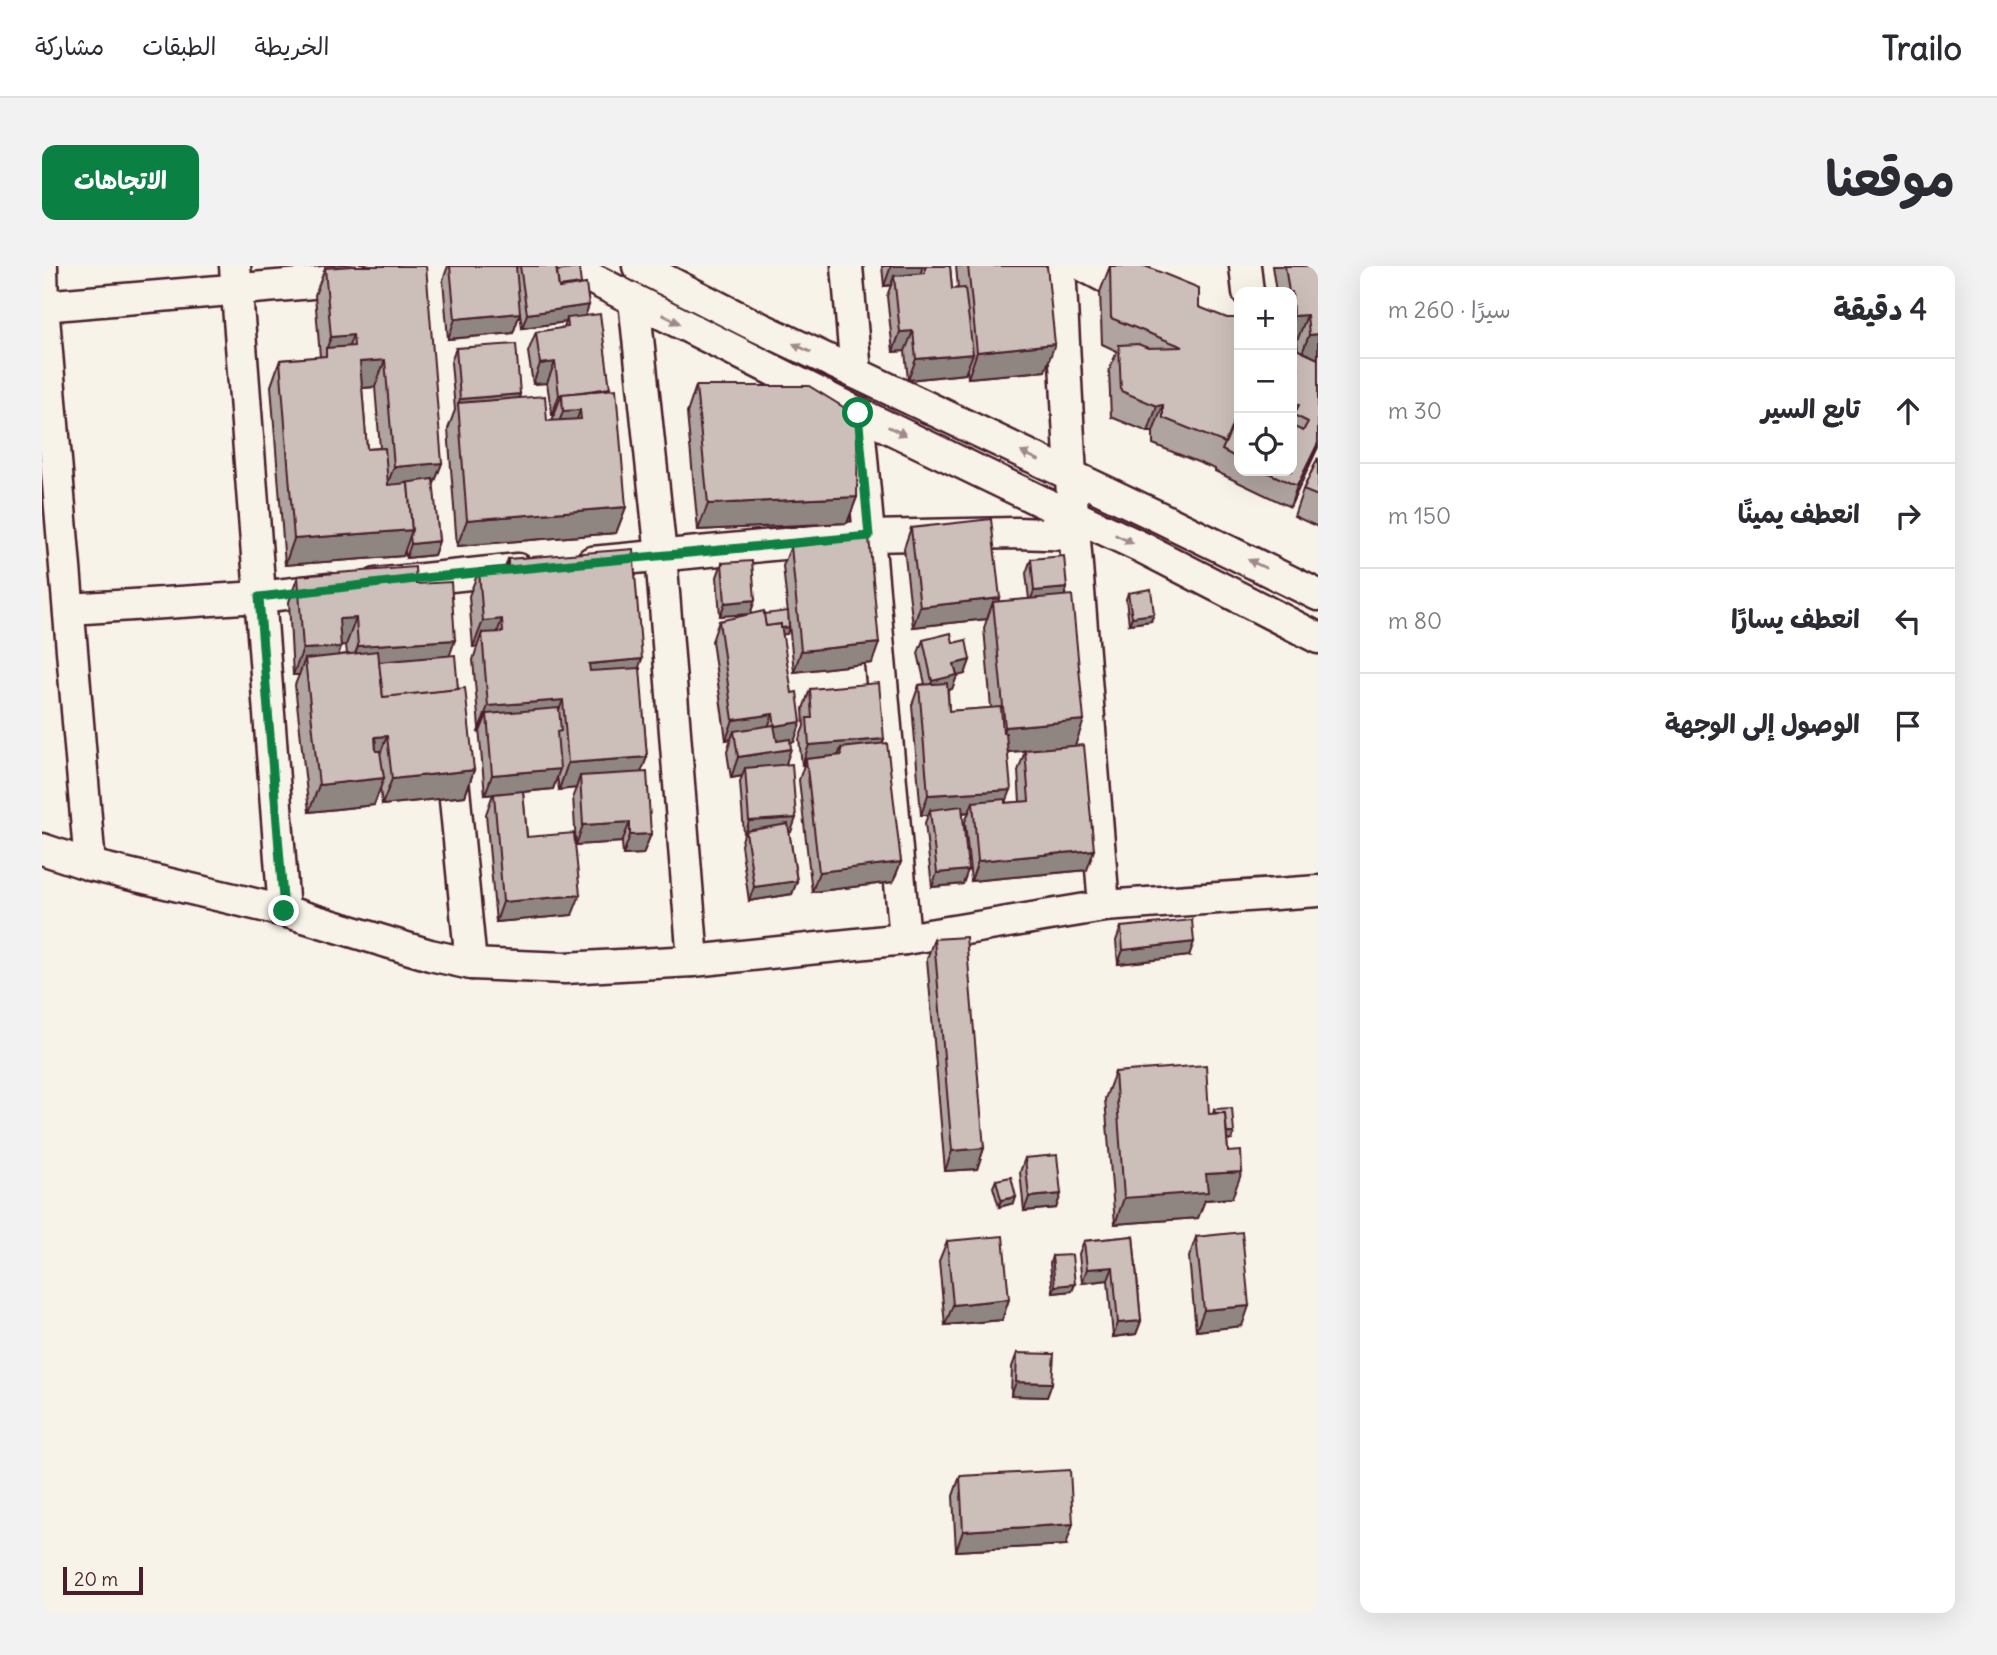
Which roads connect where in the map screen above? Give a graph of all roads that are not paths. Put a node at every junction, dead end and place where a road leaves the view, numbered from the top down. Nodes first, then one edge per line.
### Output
1 (566, 266) edge
2 (638, 266) edge
3 (847, 266) edge
4 (1060, 266) edge
5 (1084, 266) edge
6 (1245, 266) edge
7 (42, 267) edge
8 (236, 277) edge
9 (387, 277) edge
10 (1247, 287) edge
11 (634, 300) junction
12 (43, 305) edge
13 (1168, 310) edge
14 (856, 373) junction
15 (858, 413) junction
16 (1071, 476) junction
17 (1074, 525) junction
18 (869, 536) junction
19 (662, 555) junction
20 (1318, 595) edge
21 (259, 597) junction
22 (69, 609) junction
23 (1318, 638) edge
24 (448, 729) edge
25 (42, 849) edge
26 (90, 865) junction
27 (1318, 891) edge
28 (1104, 906) junction
29 (284, 911) junction
30 (905, 939) junction
31 (693, 961) junction
32 (471, 964) junction

1 - 11 street
14 -> 2 street
3 - 14 street
4 - 16 street
5 - 13 street
6 - 10 street
7 - 12 street
8 - 9 street
8 - 12 street
8 - 21 street
11 -> 15 street
11 - 19 street
12 - 22 street
16 -> 14 street
15 -> 17 street
15 - 18 street
16 - 17 street
20 -> 16 street
17 - 18 street
17 -> 23 street
17 - 28 street
18 - 19 street
18 - 30 street
19 - 21 street
19 - 31 street
21 - 22 street
21 - 29 street
22 - 26 street
24 - 32 street
25 - 26 street
26 - 29 street
27 - 28 street
28 - 30 street
29 - 32 street
30 - 31 street
31 - 32 street

